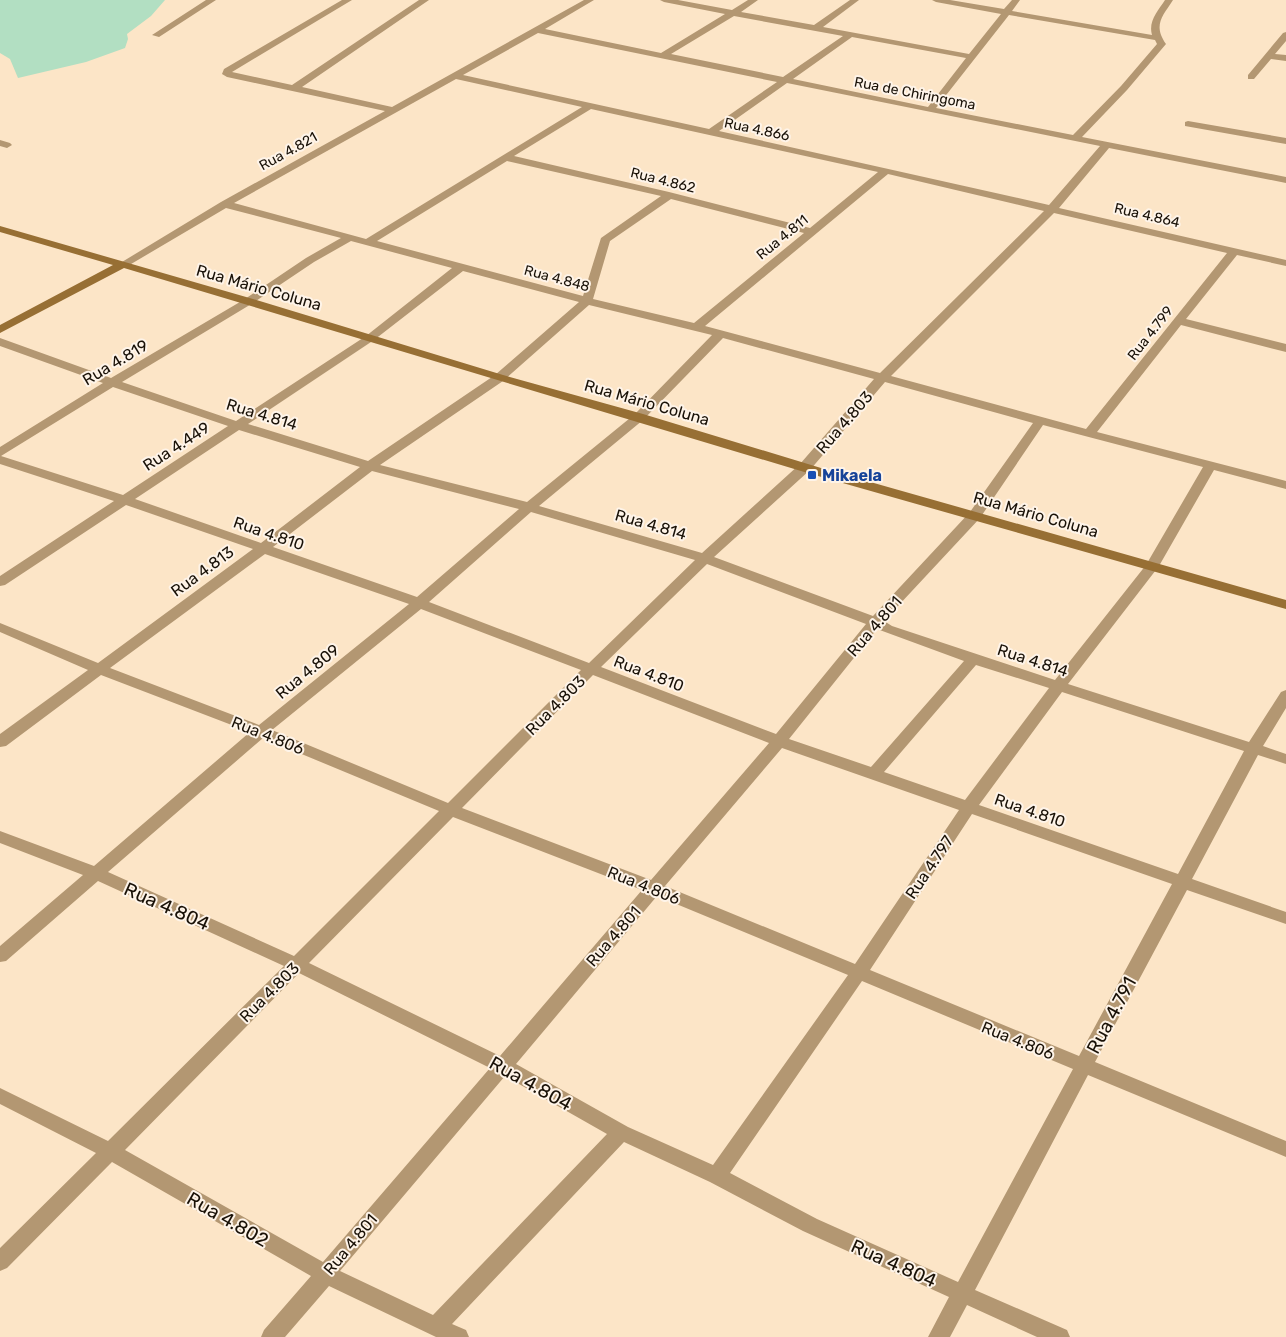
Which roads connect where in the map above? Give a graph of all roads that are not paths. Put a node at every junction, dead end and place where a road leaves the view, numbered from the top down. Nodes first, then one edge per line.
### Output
1 (212, 0) edge
2 (348, 0) edge
3 (425, 0) edge
4 (590, 0) edge
5 (664, 0) edge
6 (754, 0) edge
7 (855, 0) edge
8 (936, 0) edge
9 (1016, 0) edge
10 (1170, 0) edge
11 (732, 13) junction
12 (1007, 13) junction
13 (816, 28) junction
14 (538, 30) junction
15 (156, 35) dead end
16 (850, 35) junction
17 (1286, 35) edge
18 (1156, 38) junction
19 (662, 56) junction
20 (1268, 56) junction
21 (973, 57) junction
22 (1286, 58) edge
23 (456, 76) junction
24 (1251, 77) dead end
25 (786, 81) junction
26 (293, 88) junction
27 (589, 106) junction
28 (393, 110) junction
29 (930, 110) junction
30 (1188, 124) dead end
31 (710, 133) junction
32 (1076, 138) junction
33 (1286, 141) edge
34 (1106, 146) junction
35 (505, 157) junction
36 (886, 171) junction
37 (1286, 180) edge
38 (669, 195) junction
39 (225, 204) junction
40 (1052, 209) junction
41 (1, 230) edge
42 (813, 232) junction
43 (351, 237) junction
44 (368, 242) junction
45 (1234, 251) junction
46 (1286, 262) edge
47 (122, 266) junction
48 (461, 267) junction
49 (249, 301) junction
50 (587, 301) junction
51 (1178, 321) junction
52 (696, 327) junction
53 (0, 330) edge
54 (720, 334) junction
55 (370, 338) junction
56 (0, 342) edge
57 (1286, 348) edge
58 (499, 378) junction
59 (883, 378) junction
60 (111, 383) junction
61 (639, 417) junction
62 (1041, 420) junction
63 (238, 425) junction
64 (1089, 434) junction
65 (0, 453) edge
66 (0, 460) edge
67 (1211, 465) junction
68 (370, 466) junction
69 (805, 468) junction
70 (1285, 482) edge
71 (123, 499) junction
72 (529, 507) junction
73 (975, 514) junction
74 (261, 550) junction
75 (705, 558) junction
76 (1152, 566) junction
77 (0, 582) edge
78 (419, 604) junction
79 (1286, 605) edge
80 (875, 622) junction
81 (0, 628) edge
82 (973, 659) junction
83 (99, 669) junction
84 (591, 669) junction
85 (1058, 687) junction
86 (1286, 695) edge
87 (261, 731) junction
88 (779, 741) junction
89 (0, 742) edge
90 (1253, 749) junction
91 (1286, 759) edge
92 (873, 775) junction
93 (969, 807) junction
94 (451, 810) junction
95 (0, 837) edge
96 (94, 873) junction
97 (1183, 881) junction
98 (654, 888) junction
99 (1286, 918) edge
100 (0, 956) edge
101 (296, 964) junction
102 (858, 974) junction
103 (502, 1065) junction
104 (1083, 1067) junction
105 (0, 1095) edge
106 (621, 1132) junction
107 (1286, 1149) edge
108 (110, 1151) junction
109 (717, 1176) junction
110 (0, 1262) edge
111 (325, 1274) junction
112 (961, 1293) junction
113 (435, 1327) junction
114 (272, 1337) edge
115 (458, 1337) edge
116 (938, 1337) edge
117 (1059, 1337) edge

1 - 15 street
2 - 26 street
3 - 26 street
4 - 14 street, Rua 4.821
5 - 11 street
6 - 11 street
7 - 13 street
8 - 12 street
9 - 12 street
10 - 18 street
11 - 13 street
11 - 19 street
12 - 18 street
12 - 21 street
13 - 16 street
14 - 19 street, Rua de Chiringoma
14 - 23 street, Rua 4.821
16 - 21 street
16 - 25 street
17 - 20 street
18 - 32 street
19 - 25 street, Rua de Chiringoma
20 - 22 street
20 - 24 street
21 - 29 street
23 - 27 street, Rua 4.866
23 - 28 street, Rua 4.821
25 - 29 street, Rua de Chiringoma
25 - 31 street
26 - 28 street
27 - 31 street, Rua 4.866
27 - 35 street
28 - 39 street, Rua 4.821
29 - 32 street, Rua de Chiringoma
30 - 33 street
31 - 36 street, Rua 4.866
32 - 34 street, Rua de Chiringoma
34 - 37 street, Rua de Chiringoma
34 - 40 street, Rua 4.803
35 - 38 street, Rua 4.862
35 - 44 street
36 - 40 street, Rua 4.866
36 - 42 street, Rua 4.811
38 - 42 street, Rua 4.862
38 - 50 street
39 - 43 street, Rua 4.848
39 - 47 street, Rua 4.821
40 - 45 street, Rua 4.864
40 - 59 street, Rua 4.803
41 - 47 main road, Rua Mário Coluna
42 - 52 street, Rua 4.811
43 - 44 street, Rua 4.848
43 - 49 street
44 - 48 street, Rua 4.848
45 - 46 street, Rua 4.864
45 - 51 street, Rua 4.799
47 - 49 main road, Rua Mário Coluna
47 - 53 main road, Rua 4.821
48 - 50 street, Rua 4.848
48 - 55 street
49 - 55 main road, Rua Mário Coluna
49 - 60 street, Rua 4.819
50 - 52 street, Rua 4.848
50 - 58 street, Rua 4.813
51 - 57 street
51 - 64 street, Rua 4.799
52 - 54 street, Rua 4.848
54 - 59 street, Rua 4.848
54 - 61 street, Rua 4.809
55 - 58 main road, Rua Mário Coluna
55 - 63 street, Rua 4.449
56 - 60 street, Rua 4.814
58 - 61 main road, Rua Mário Coluna
58 - 68 street, Rua 4.813
59 - 62 street, Rua 4.848
59 - 69 street, Rua 4.803
60 - 63 street, Rua 4.814
60 - 65 street, Rua 4.819
61 - 69 main road, Rua Mário Coluna
61 - 72 street, Rua 4.809
62 - 64 street, Rua 4.848
62 - 73 street, Rua 4.801
63 - 68 street, Rua 4.814
63 - 71 street, Rua 4.449
64 - 67 street, Rua 4.848
66 - 71 street, Rua 4.810
67 - 70 street, Rua 4.848
67 - 76 street, Rua 4.797
68 - 72 street, Rua 4.814
68 - 74 street, Rua 4.813
69 - 73 main road, Rua Mário Coluna
69 - 75 street, Rua 4.803
71 - 74 street, Rua 4.810
71 - 77 street, Rua 4.449
72 - 75 street, Rua 4.814
72 - 78 street, Rua 4.809
73 - 76 main road, Rua Mário Coluna
73 - 80 street, Rua 4.801
74 - 78 street, Rua 4.810
74 - 83 street, Rua 4.813
75 - 80 street, Rua 4.814
75 - 84 street, Rua 4.803
76 - 79 main road, Rua Mário Coluna
76 - 85 street, Rua 4.797
78 - 84 street, Rua 4.810
78 - 87 street, Rua 4.809
80 - 82 street, Rua 4.814
80 - 88 street, Rua 4.801
81 - 83 street, Rua 4.806
82 - 85 street, Rua 4.814
82 - 92 street
83 - 87 street, Rua 4.806
83 - 89 street, Rua 4.813
84 - 88 street, Rua 4.810
84 - 94 street, Rua 4.803
85 - 90 street, Rua 4.814
85 - 93 street, Rua 4.797
86 - 90 street, Rua 4.791
87 - 94 street, Rua 4.806
87 - 96 street, Rua 4.809
88 - 92 street, Rua 4.810
88 - 98 street, Rua 4.801
90 - 91 street, Rua 4.814
90 - 97 street, Rua 4.791
92 - 93 street, Rua 4.810
93 - 97 street, Rua 4.810
93 - 102 street, Rua 4.797
94 - 98 street, Rua 4.806
94 - 101 street, Rua 4.803
95 - 96 street, Rua 4.804
96 - 100 street, Rua 4.809
96 - 101 street, Rua 4.804
97 - 99 street, Rua 4.810
97 - 104 street, Rua 4.791
98 - 102 street, Rua 4.806
98 - 103 street, Rua 4.801
101 - 103 street, Rua 4.804
101 - 108 street, Rua 4.803
102 - 104 street, Rua 4.806
102 - 109 street, Rua 4.797
103 - 106 street, Rua 4.804
103 - 111 street, Rua 4.801
104 - 107 street, Rua 4.806
104 - 112 street, Rua 4.791
105 - 108 street, Rua 4.802
106 - 109 street, Rua 4.804
106 - 113 street
108 - 110 street, Rua 4.803
108 - 111 street, Rua 4.802
109 - 112 street, Rua 4.804
111 - 113 street, Rua 4.802
111 - 114 street, Rua 4.801
112 - 116 street, Rua 4.791
112 - 117 street, Rua 4.804
113 - 115 street, Rua 4.802

